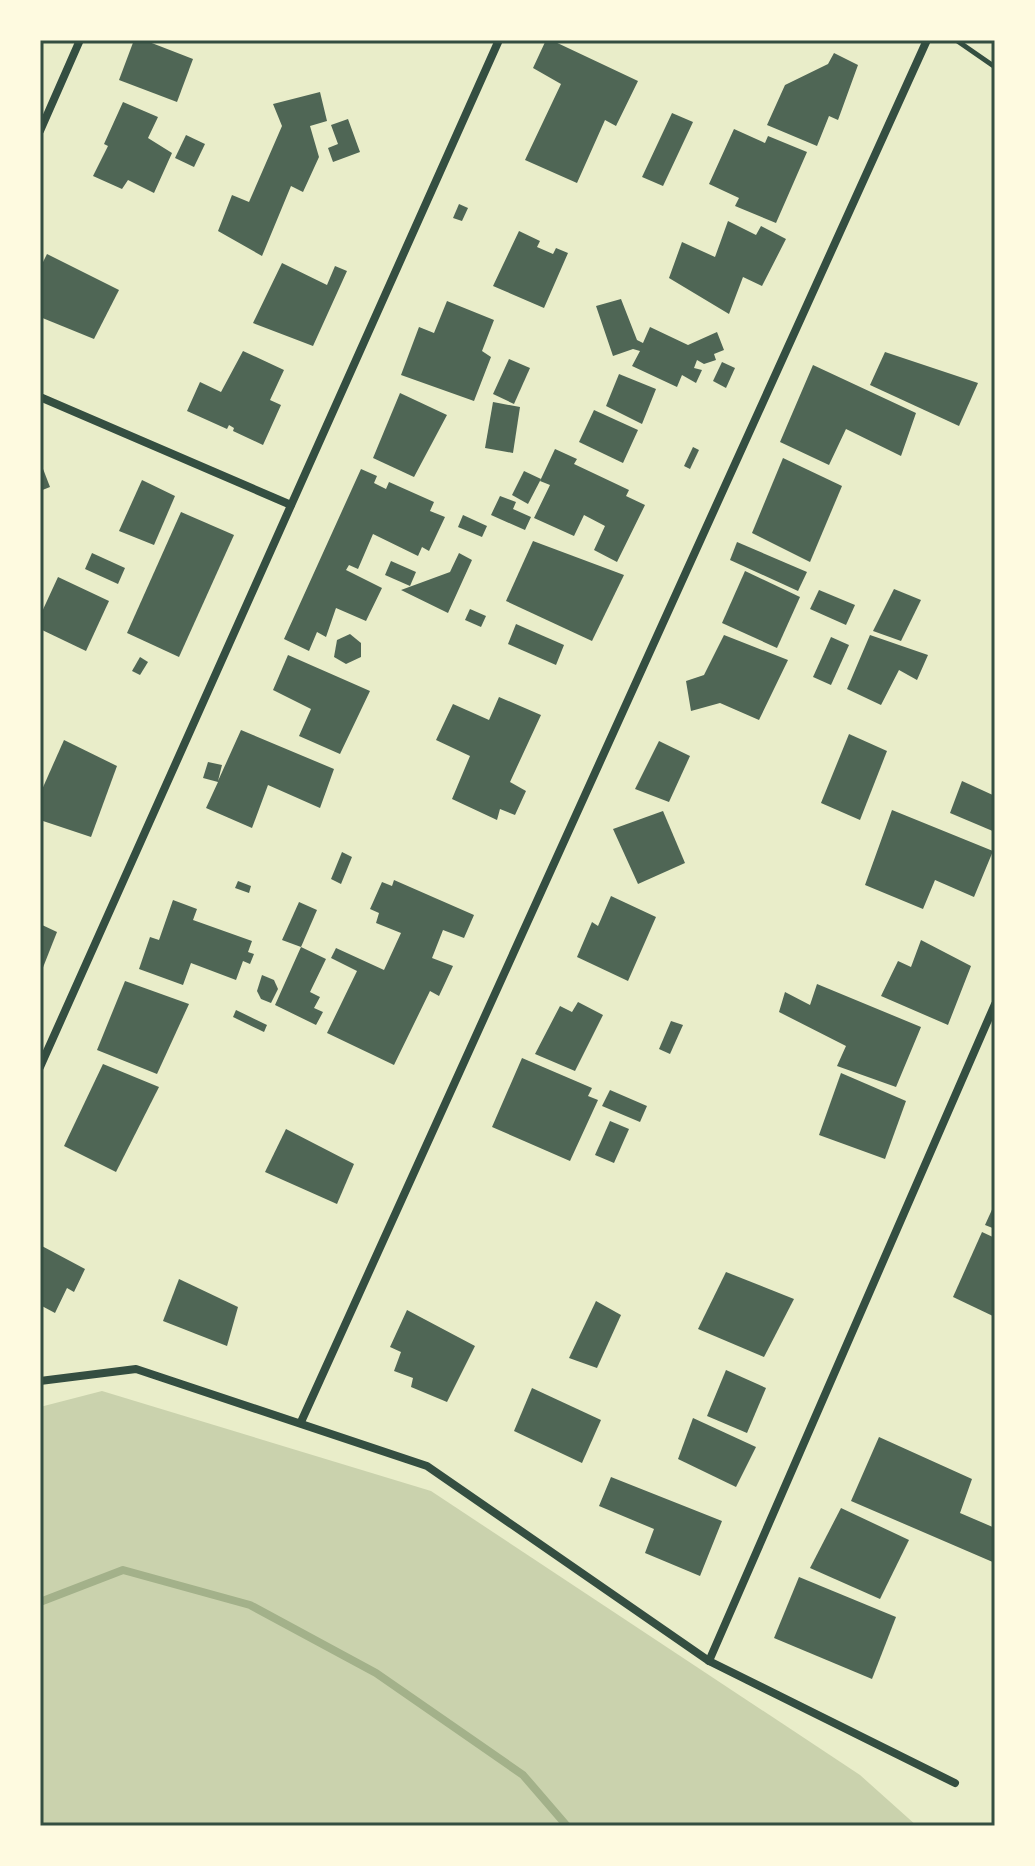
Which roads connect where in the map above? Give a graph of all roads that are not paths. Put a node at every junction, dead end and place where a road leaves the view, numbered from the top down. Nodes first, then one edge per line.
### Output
1 (80, 40) edge
2 (499, 40) edge
3 (927, 40) edge
4 (40, 131) edge
5 (40, 397) edge
6 (291, 505) junction
7 (995, 1004) edge
8 (40, 1067) edge
9 (40, 1381) edge
10 (301, 1422) junction
11 (709, 1661) junction
12 (955, 1783) dead end

1 - 4 street
2 - 6 street
3 - 10 street
5 - 6 street
6 - 8 street
7 - 11 street
9 - 10 street
10 - 11 street
11 - 12 street

